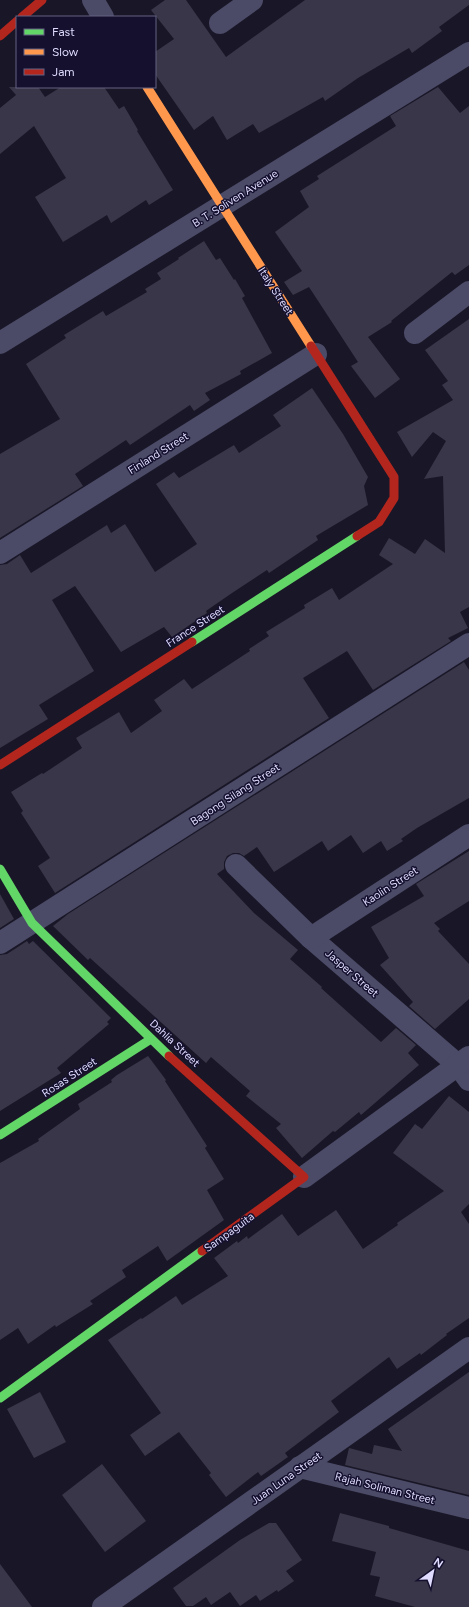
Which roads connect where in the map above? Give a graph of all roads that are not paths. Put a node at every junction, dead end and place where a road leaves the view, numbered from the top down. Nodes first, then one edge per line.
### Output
1 (42, 0) edge
2 (93, 0) edge
3 (252, 0) edge
4 (23, 16) edge
5 (102, 16) edge
6 (16, 23) edge
7 (220, 23) dead end
8 (0, 36) edge
9 (469, 53) edge
10 (148, 88) edge
11 (221, 207) junction
12 (469, 292) edge
13 (415, 333) dead end
14 (0, 343) edge
15 (316, 354) junction
16 (394, 498) joint
17 (0, 553) edge
18 (469, 644) edge
19 (0, 765) edge
20 (469, 835) edge
21 (236, 865) dead end
22 (0, 869) edge
23 (32, 923) junction
24 (311, 938) junction
25 (0, 943) edge
26 (151, 1039) junction
27 (465, 1067) edge
28 (0, 1136) edge
29 (304, 1177) junction
30 (469, 1348) edge
31 (0, 1398) edge
32 (300, 1467) junction
33 (469, 1508) edge
34 (103, 1607) edge

1 - 4 street
2 - 5 street
3 - 7 street
6 - 8 street
9 - 11 street, B. T. Soliven Avenue
10 - 11 street, Italy Street
11 - 14 street, B. T. Soliven Avenue
11 - 15 street, Italy Street
12 - 13 street
15 - 16 street, Italy Street
15 - 17 street, Finland Street
16 - 19 street, France Street
18 - 23 street, Bagong Silang Street
20 - 24 street, Kaolin Street
21 - 24 street, Jasper Street
22 - 23 street, Dahlia Street
23 - 25 street, Bagong Silang Street
23 - 26 street, Dahlia Street
24 - 27 street, Jasper Street
26 - 28 street, Rosas Street
26 - 29 street, Dahlia Street
27 - 29 street, Sampaguita
29 - 31 street, Sampaguita
30 - 32 street, Juan Luna Street
32 - 33 street, Rajah Soliman Street
32 - 34 street, Juan Luna Street

